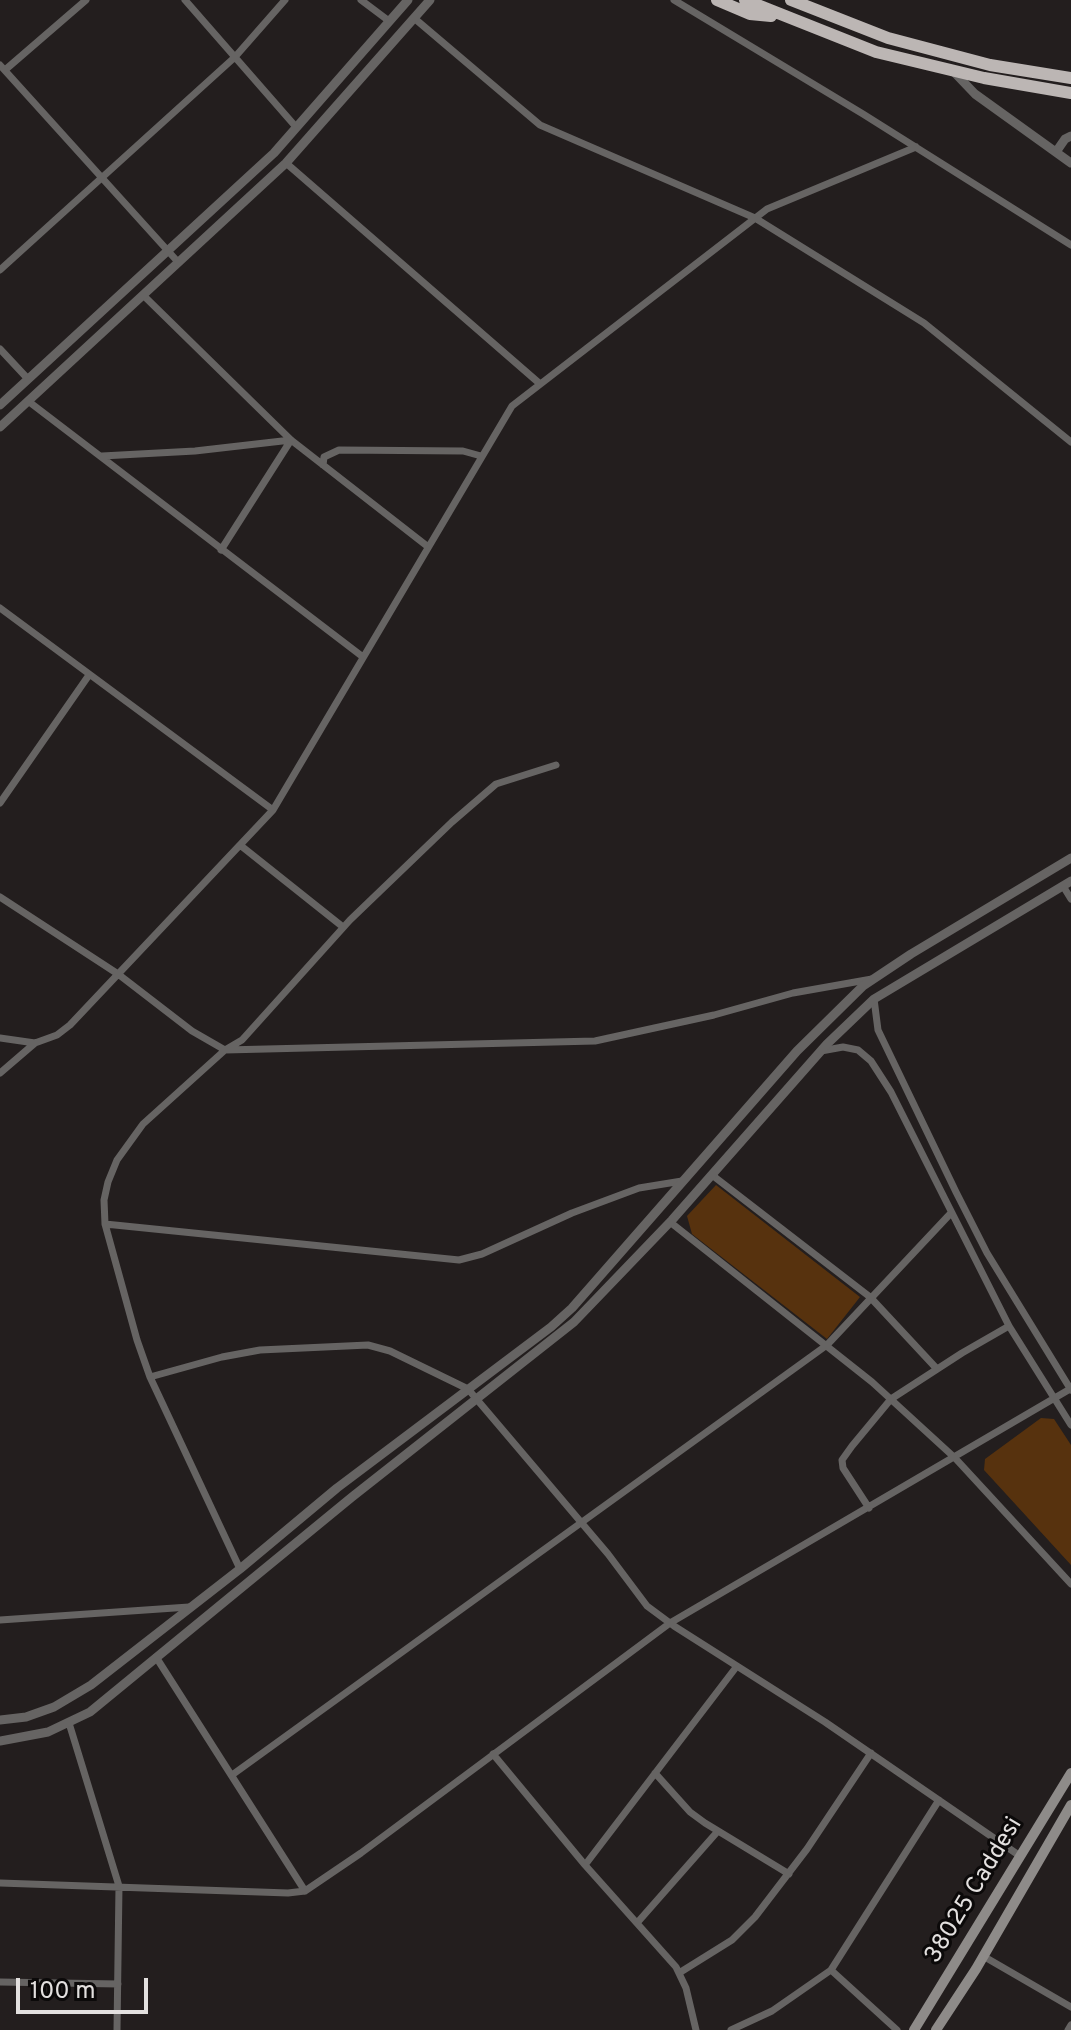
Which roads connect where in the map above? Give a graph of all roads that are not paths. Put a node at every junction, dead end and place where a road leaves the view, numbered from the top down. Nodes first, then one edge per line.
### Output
1 (86, 0) edge
2 (185, 0) edge
3 (285, 0) edge
4 (361, 0) edge
5 (408, 0) edge
6 (430, 0) edge
7 (674, 0) edge
8 (717, 0) edge
9 (745, 0) edge
10 (791, 0) edge
11 (414, 18) junction
12 (787, 18) junction
13 (389, 21) junction
14 (235, 57) junction
15 (2, 68) edge
16 (953, 71) junction
17 (1071, 78) edge
18 (1071, 93) edge
19 (296, 127) junction
20 (1071, 136) edge
21 (916, 147) junction
22 (1056, 152) junction
23 (286, 163) junction
24 (1071, 163) edge
25 (104, 178) junction
26 (755, 218) junction
27 (1071, 245) edge
28 (167, 251) junction
29 (178, 262) junction
30 (0, 270) edge
31 (143, 295) junction
32 (0, 349) edge
33 (28, 379) junction
34 (539, 383) junction
35 (28, 401) junction
36 (0, 405) edge
37 (0, 427) edge
38 (291, 440) junction
39 (1071, 442) edge
40 (100, 456) junction
41 (481, 456) junction
42 (323, 465) junction
43 (427, 546) junction
44 (221, 550) junction
45 (0, 608) edge
46 (363, 657) junction
47 (89, 675) junction
48 (556, 765) dead end
49 (0, 803) edge
50 (273, 810) junction
51 (240, 845) junction
52 (1071, 858) edge
53 (1067, 883) edge
54 (0, 897) edge
55 (1071, 899) edge
56 (343, 927) junction
57 (118, 974) junction
58 (873, 979) junction
59 (874, 999) junction
60 (0, 1038) edge
61 (35, 1043) junction
62 (225, 1050) junction
63 (821, 1051) junction
64 (876, 1055) junction
65 (890, 1059) junction
66 (0, 1073) edge
67 (712, 1175) junction
68 (684, 1181) junction
69 (951, 1213) junction
70 (670, 1222) junction
71 (105, 1224) junction
72 (870, 1297) junction
73 (1009, 1326) junction
74 (827, 1345) junction
75 (937, 1369) junction
76 (150, 1377) junction
77 (468, 1389) junction
78 (1071, 1390) edge
79 (477, 1399) junction
80 (891, 1399) junction
81 (1054, 1399) junction
82 (1071, 1425) edge
83 (955, 1458) junction
84 (869, 1508) junction
85 (580, 1522) junction
86 (240, 1569) junction
87 (1071, 1584) edge
88 (191, 1607) junction
89 (0, 1620) edge
90 (670, 1623) junction
91 (156, 1657) junction
92 (737, 1666) junction
93 (0, 1720) edge
94 (69, 1723) junction
95 (0, 1741) edge
96 (871, 1753) junction
97 (493, 1754) junction
98 (655, 1773) junction
99 (1071, 1773) edge
100 (232, 1775) junction
101 (939, 1800) junction
102 (1069, 1810) edge
103 (718, 1831) junction
104 (1020, 1856) junction
105 (585, 1865) junction
106 (789, 1874) junction
107 (0, 1883) edge
108 (119, 1886) junction
109 (305, 1891) junction
110 (637, 1923) junction
111 (983, 1956) junction
112 (831, 1970) junction
113 (679, 1973) junction
114 (0, 1982) edge
115 (118, 1984) junction
116 (1071, 2007) edge
117 (1071, 2025) edge
118 (117, 2030) edge
119 (696, 2030) edge
120 (731, 2030) edge
121 (897, 2030) edge
122 (914, 2030) edge
123 (936, 2030) edge
124 (1068, 2030) edge

1 - 15 street
2 - 14 street
3 - 14 street
4 - 13 street
5 - 13 street
6 - 11 street
7 - 21 street
8 - 12 highway
9 - 12 highway
10 - 17 highway
11 - 23 street
11 - 26 street
12 - 16 highway
13 - 19 street
14 - 19 street
14 - 25 street
15 - 25 street
16 - 18 highway
16 - 22 street
19 - 28 street
20 - 22 street
21 - 26 street
21 - 27 street
22 - 24 street
23 - 29 street
23 - 34 street
25 - 28 street
25 - 30 street
26 - 34 street
26 - 39 street
28 - 29 street
28 - 33 street
29 - 31 street
31 - 35 street
31 - 38 street
32 - 33 street
33 - 36 street
34 - 41 street
35 - 37 street
35 - 40 street
38 - 40 street
38 - 42 street
38 - 44 street
40 - 44 street
41 - 42 street
41 - 43 street
42 - 43 street
43 - 46 street
44 - 46 street
45 - 47 street
46 - 50 street
47 - 49 street
47 - 50 street
48 - 56 street
50 - 51 street
51 - 56 street
51 - 57 street
52 - 58 street
53 - 55 street
53 - 59 street
54 - 57 street
56 - 62 street
57 - 61 street
57 - 62 street
58 - 62 street
58 - 68 street
59 - 63 street
59 - 65 street
60 - 61 street
61 - 66 street
62 - 71 street
63 - 64 street
63 - 67 street
64 - 65 street
64 - 69 street
65 - 78 street
67 - 70 street
67 - 72 street
68 - 71 street
68 - 77 street
69 - 72 street
69 - 73 street
70 - 74 street
70 - 79 street
71 - 76 street
72 - 74 street
72 - 75 street
73 - 75 street
73 - 81 street
74 - 80 street
74 - 85 street
75 - 80 street
76 - 77 street
76 - 86 street
77 - 79 street
77 - 86 street
78 - 81 street
79 - 85 street
79 - 91 street
80 - 83 street
80 - 84 street
81 - 82 street
81 - 83 street
83 - 84 street
83 - 87 street
84 - 90 street
85 - 90 street
85 - 100 street
86 - 88 street
88 - 89 street
88 - 93 street
90 - 92 street
90 - 97 street
91 - 94 street
91 - 100 street
92 - 96 street
92 - 98 street
94 - 95 street
94 - 108 street
96 - 101 street
96 - 106 street
97 - 105 street
97 - 109 street
98 - 103 street
98 - 105 street
99 - 104 main road, 38025 Caddesi
100 - 109 street
101 - 104 street
101 - 112 street
102 - 111 main road, 38025 Caddesi
103 - 106 street
103 - 110 street
104 - 122 main road, 38025 Caddesi
105 - 110 street
106 - 113 street
107 - 108 street
108 - 109 street
108 - 115 street
110 - 113 street
111 - 116 street
111 - 123 main road, 38025 Caddesi
112 - 120 street
112 - 121 street
113 - 119 street
114 - 115 street
115 - 118 street
117 - 124 street

